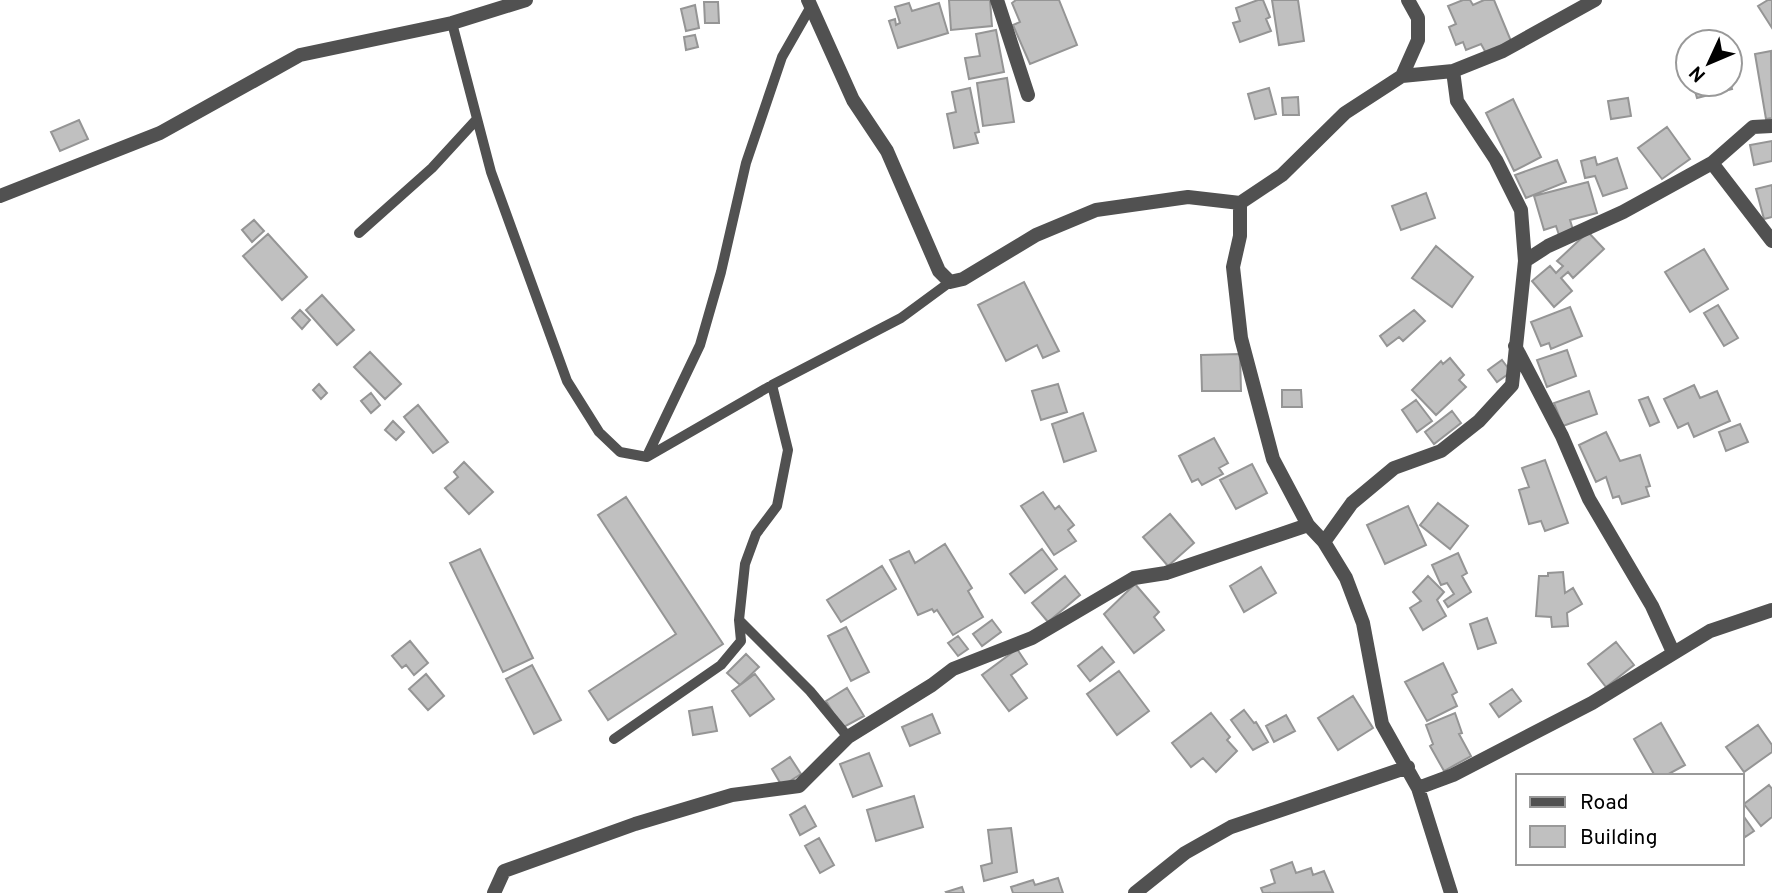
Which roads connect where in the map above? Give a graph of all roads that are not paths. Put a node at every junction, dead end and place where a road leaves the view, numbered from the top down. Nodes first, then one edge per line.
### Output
1 (526, 0) edge
2 (997, 0) edge
3 (1408, 0) edge
4 (1595, 0) edge
5 (809, 4) edge
6 (452, 23) junction
7 (1452, 71) junction
8 (1402, 76) junction
9 (1028, 96) dead end
10 (477, 119) junction
11 (1772, 126) edge
12 (1712, 163) junction
13 (0, 196) edge
14 (1240, 203) junction
15 (359, 233) dead end
16 (1772, 241) edge
17 (1525, 261) junction
18 (950, 282) junction
19 (1515, 345) junction
20 (772, 385) junction
21 (647, 457) junction
22 (1308, 525) junction
23 (1324, 542) junction
24 (1772, 611) edge
25 (739, 620) junction
26 (1673, 652) junction
27 (848, 737) junction
28 (614, 739) dead end
29 (1408, 767) junction
30 (1418, 788) junction
31 (494, 893) edge
32 (1135, 893) edge
33 (1451, 893) edge

1 - 6 street
2 - 9 street
3 - 8 street
4 - 7 street
5 - 18 street
5 - 21 lane
6 - 10 lane
6 - 13 street
7 - 8 street
7 - 17 street
8 - 14 street
10 - 15 lane
10 - 21 lane
11 - 12 street
12 - 16 street
12 - 17 street
14 - 18 street
14 - 22 street
17 - 19 street
18 - 20 lane
19 - 23 street
19 - 26 street
20 - 21 lane
20 - 25 lane
22 - 23 street
22 - 27 street
23 - 29 street
24 - 26 street
25 - 27 lane
25 - 28 lane
26 - 30 street
27 - 31 street
29 - 30 street
29 - 32 street
30 - 33 street

